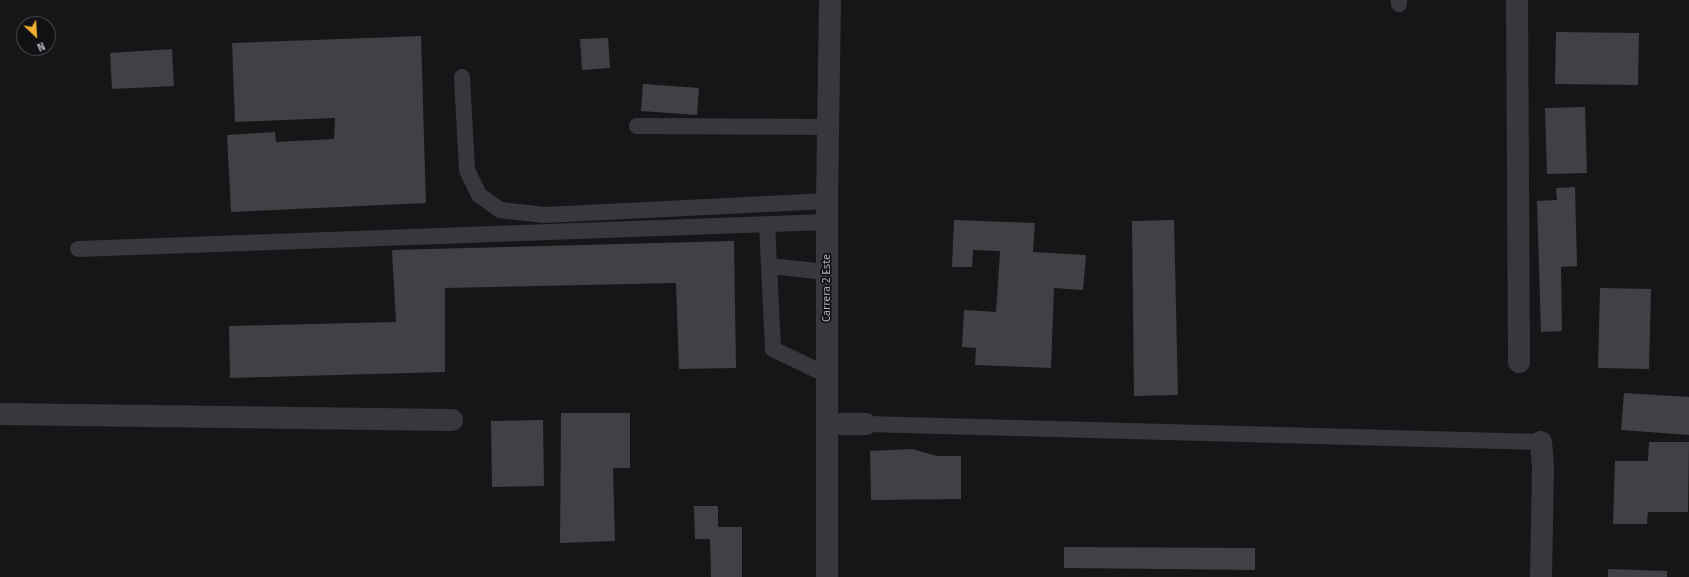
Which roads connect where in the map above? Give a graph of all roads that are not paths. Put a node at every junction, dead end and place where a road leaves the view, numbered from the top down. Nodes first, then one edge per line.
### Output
1 (830, 0) edge
2 (1517, 0) edge
3 (462, 77) dead end
4 (637, 126) dead end
5 (828, 127) junction
6 (827, 211) junction
7 (767, 224) junction
8 (78, 249) dead end
9 (769, 266) junction
10 (827, 272) junction
11 (1519, 362) dead end
12 (827, 375) junction
13 (0, 414) edge
14 (452, 420) dead end
15 (827, 424) junction
16 (866, 424) joint
17 (1541, 442) joint
18 (827, 577) edge
19 (1541, 577) edge

1 - 5 street, Carrera 2 Este
2 - 11 street
3 - 6 lane
4 - 5 lane
5 - 6 street, Carrera 2 Este
6 - 7 lane
6 - 10 street, Carrera 2 Este
7 - 8 lane
7 - 9 lane
9 - 10 lane
9 - 12 lane
10 - 12 street, Carrera 2 Este
12 - 15 street, Carrera 2 Este
13 - 14 street
15 - 16 street
15 - 18 street, Carrera 2 Este
16 - 17 lane
17 - 19 street

